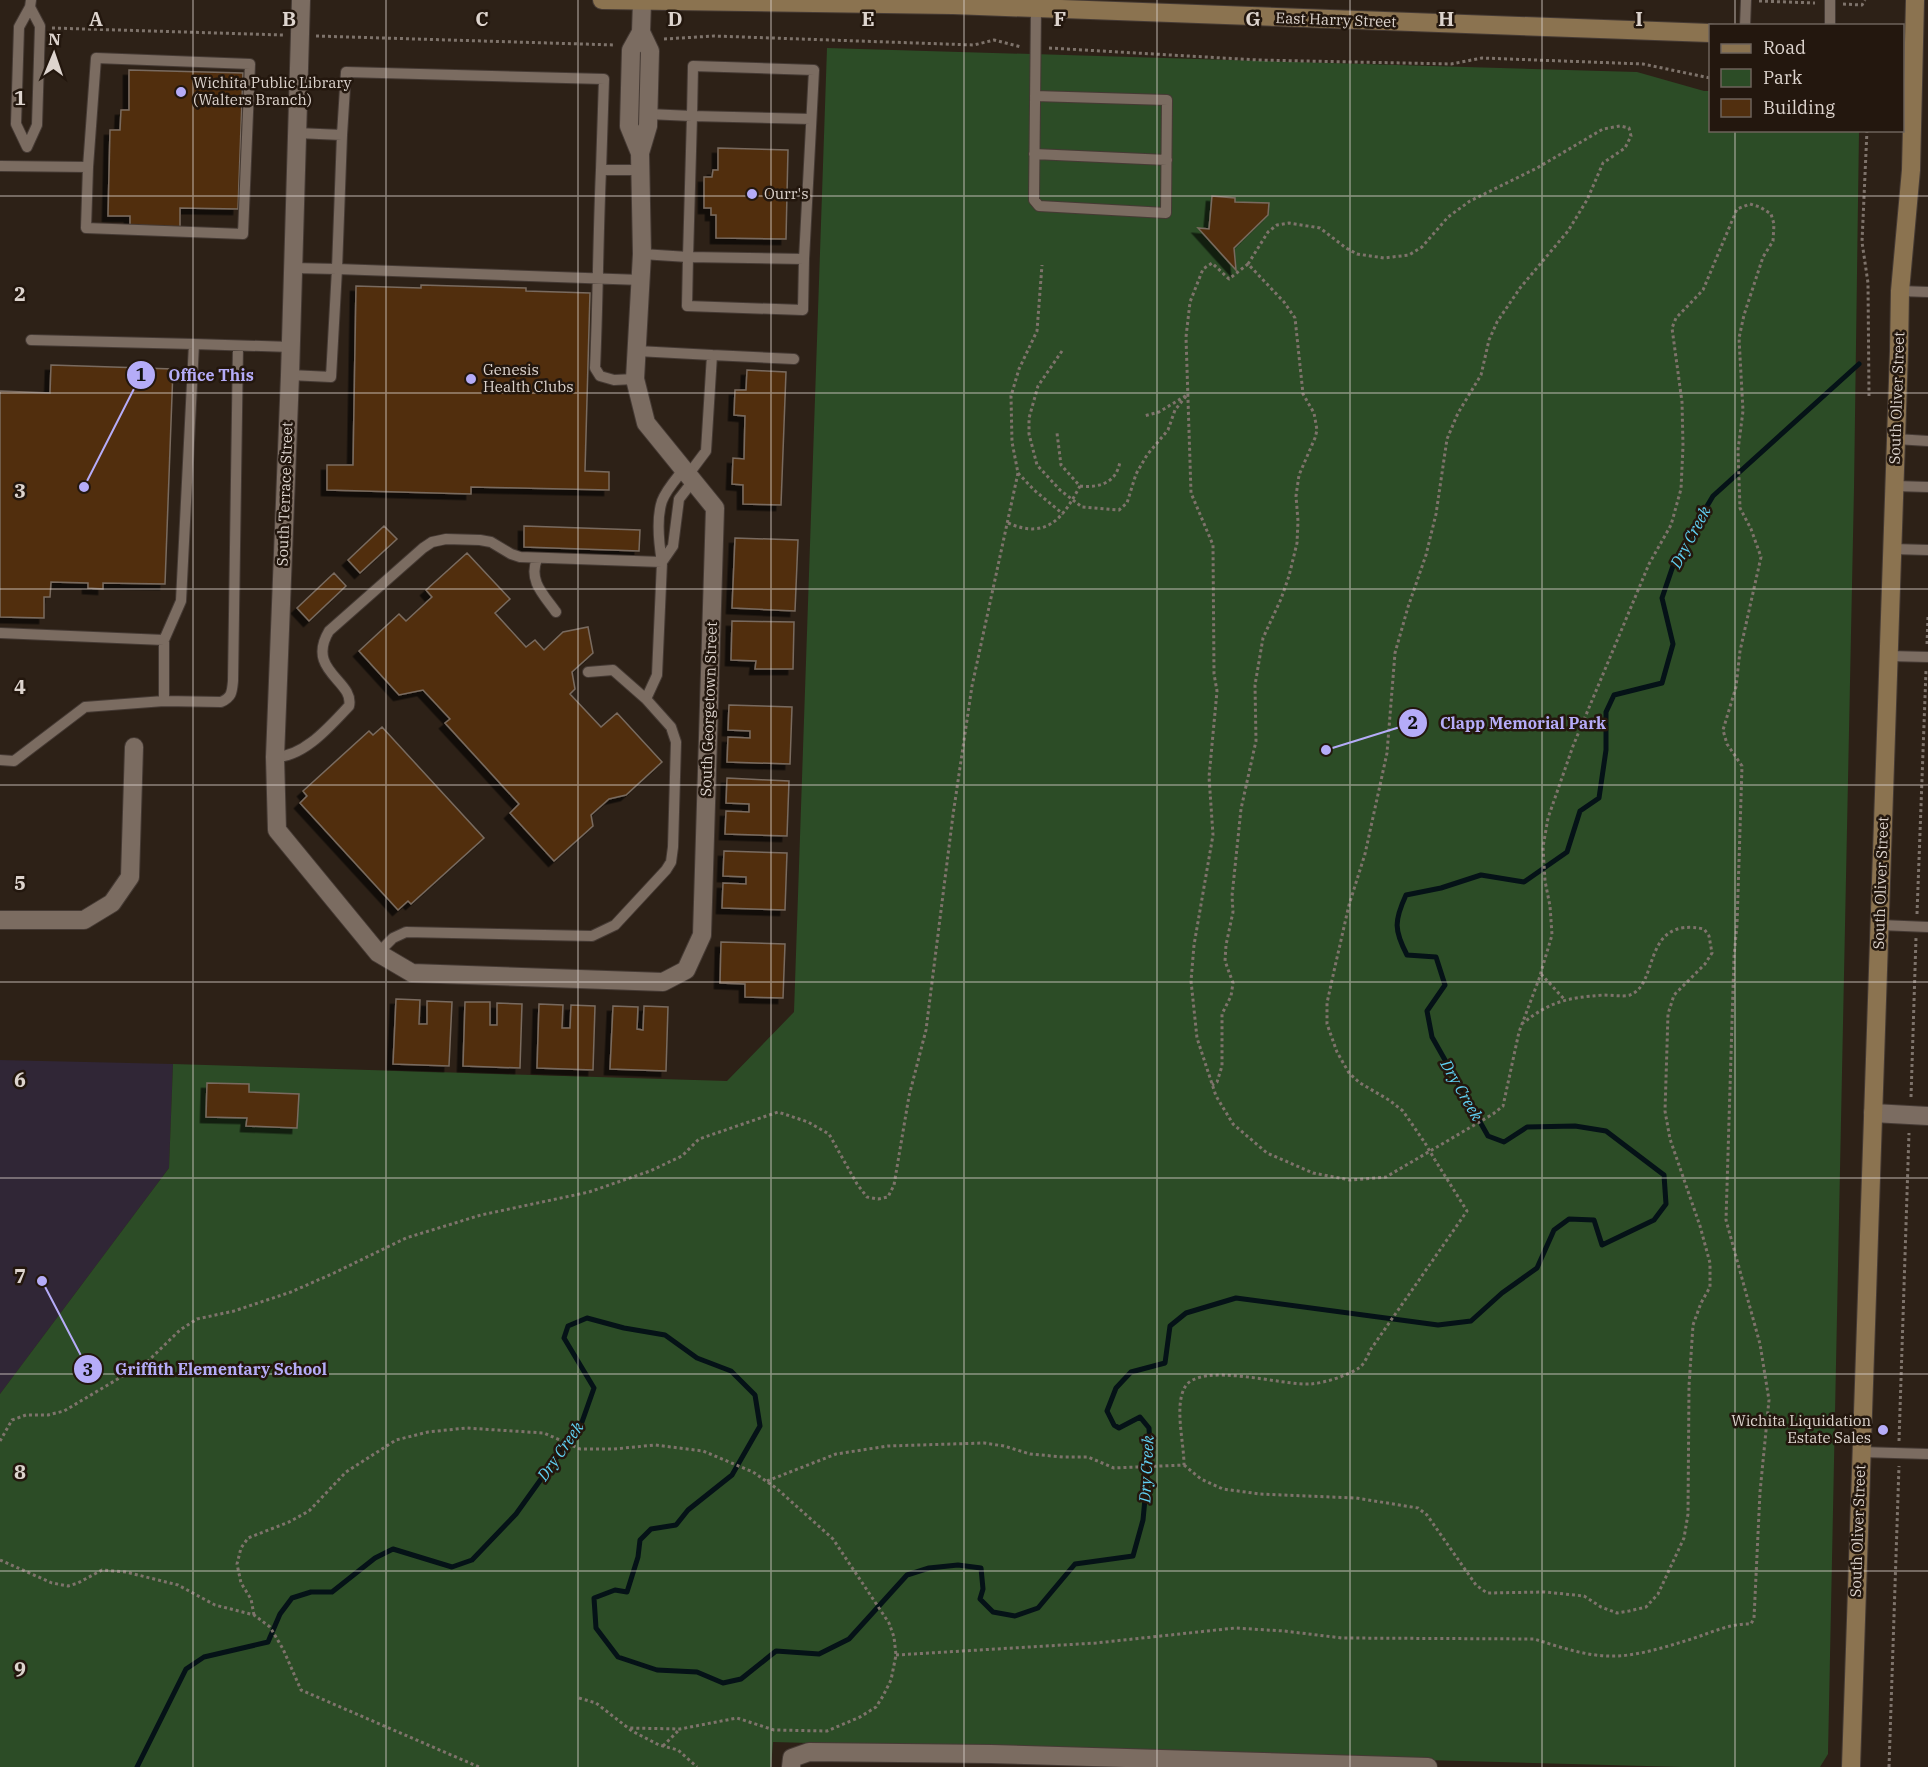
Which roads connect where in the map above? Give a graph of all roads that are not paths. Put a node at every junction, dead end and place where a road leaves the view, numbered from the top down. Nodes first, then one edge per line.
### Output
1 (301, 0) edge
2 (602, 0) edge
3 (1746, 0) edge
4 (1915, 0) edge
5 (667, 1) edge
6 (642, 2) junction
7 (752, 2) edge
8 (1830, 2) edge
9 (31, 4) edge
10 (1036, 4) edge
11 (1745, 24) edge
12 (1830, 24) edge
13 (1709, 33) edge
14 (1915, 37) edge
15 (640, 39) junction
16 (1035, 96) junction
17 (648, 114) junction
18 (692, 116) junction
19 (811, 119) junction
20 (297, 133) junction
21 (342, 135) junction
22 (1034, 154) junction
23 (1167, 160) junction
24 (640, 161) junction
25 (0, 166) edge
26 (88, 167) junction
27 (601, 170) junction
28 (642, 254) junction
29 (688, 256) junction
30 (804, 258) junction
31 (293, 268) junction
32 (337, 269) junction
33 (596, 278) junction
34 (641, 280) junction
35 (1900, 291) junction
36 (1928, 292) edge
37 (31, 340) dead end
38 (194, 345) junction
39 (238, 346) junction
40 (291, 347) junction
41 (637, 351) junction
42 (712, 356) junction
43 (794, 359) dead end
44 (290, 375) junction
45 (635, 379) junction
46 (1896, 439) junction
47 (1928, 441) edge
48 (688, 475) junction
49 (1895, 486) junction
50 (1928, 487) edge
51 (1893, 549) junction
52 (1928, 550) edge
53 (537, 559) junction
54 (662, 562) junction
55 (556, 612) dead end
56 (0, 633) edge
57 (164, 640) junction
58 (1889, 656) junction
59 (1927, 657) edge
60 (588, 672) dead end
61 (646, 699) junction
62 (164, 701) junction
63 (134, 747) dead end
64 (275, 757) junction
65 (0, 760) edge
66 (0, 920) edge
67 (1880, 925) junction
68 (1922, 926) edge
69 (378, 952) junction
70 (1874, 1113) junction
71 (1919, 1115) edge
72 (1861, 1452) junction
73 (1928, 1454) edge
74 (792, 1763) edge
75 (1428, 1767) edge
76 (1851, 1767) edge

1 - 20 street, South Terrace Street
2 - 6 main road, East Harry Street
3 - 11 lane
4 - 14 main road, South Oliver Street
5 - 6 main road, East Harry Street
5 - 7 main road, East Harry Street
6 - 15 street, South Georgetown Street
7 - 10 main road, East Harry Street
8 - 12 lane
9 - 9 lane
10 - 13 main road, East Harry Street
10 - 16 lane
14 - 35 main road, South Oliver Street
15 - 17 street, South Georgetown Street
15 - 24 street, South Georgetown Street
16 - 22 lane
16 - 23 lane
17 - 18 lane
17 - 24 street, South Georgetown Street
18 - 19 lane
18 - 19 lane
18 - 29 lane
19 - 30 lane
20 - 21 lane
20 - 31 street, South Terrace Street
21 - 27 lane
21 - 32 lane
22 - 23 lane
22 - 23 lane
24 - 27 lane
24 - 28 street, South Georgetown Street
25 - 26 lane
26 - 26 lane
27 - 33 lane
28 - 29 lane
28 - 34 street, South Georgetown Street
29 - 30 lane
29 - 30 lane
31 - 32 lane
31 - 40 street, South Terrace Street
32 - 33 lane
32 - 44 lane
33 - 34 lane
33 - 45 lane
34 - 41 street, South Georgetown Street
35 - 36 lane
35 - 46 main road, South Oliver Street
37 - 38 lane
38 - 39 lane
38 - 57 lane
39 - 40 lane
39 - 62 lane
40 - 44 street, South Terrace Street
41 - 42 lane
41 - 45 street, South Georgetown Street
42 - 43 lane
42 - 48 lane
44 - 64 street, South Terrace Street
45 - 48 street, South Georgetown Street
46 - 47 lane
46 - 49 main road, South Oliver Street
48 - 54 lane
48 - 54 lane
48 - 69 street, South Georgetown Street
49 - 50 lane
49 - 51 main road, South Oliver Street
51 - 52 lane
51 - 58 main road, South Oliver Street
53 - 54 lane
53 - 55 lane
53 - 64 lane
54 - 61 lane
56 - 57 lane
57 - 62 lane
58 - 59 lane
58 - 67 main road, South Oliver Street
60 - 61 lane
61 - 69 lane
62 - 65 lane
63 - 66 street
64 - 69 street, South Terrace Street
67 - 68 lane
67 - 70 main road, South Oliver Street
70 - 71 street
70 - 72 main road, South Oliver Street
72 - 73 lane
72 - 76 main road, South Oliver Street
74 - 75 street

